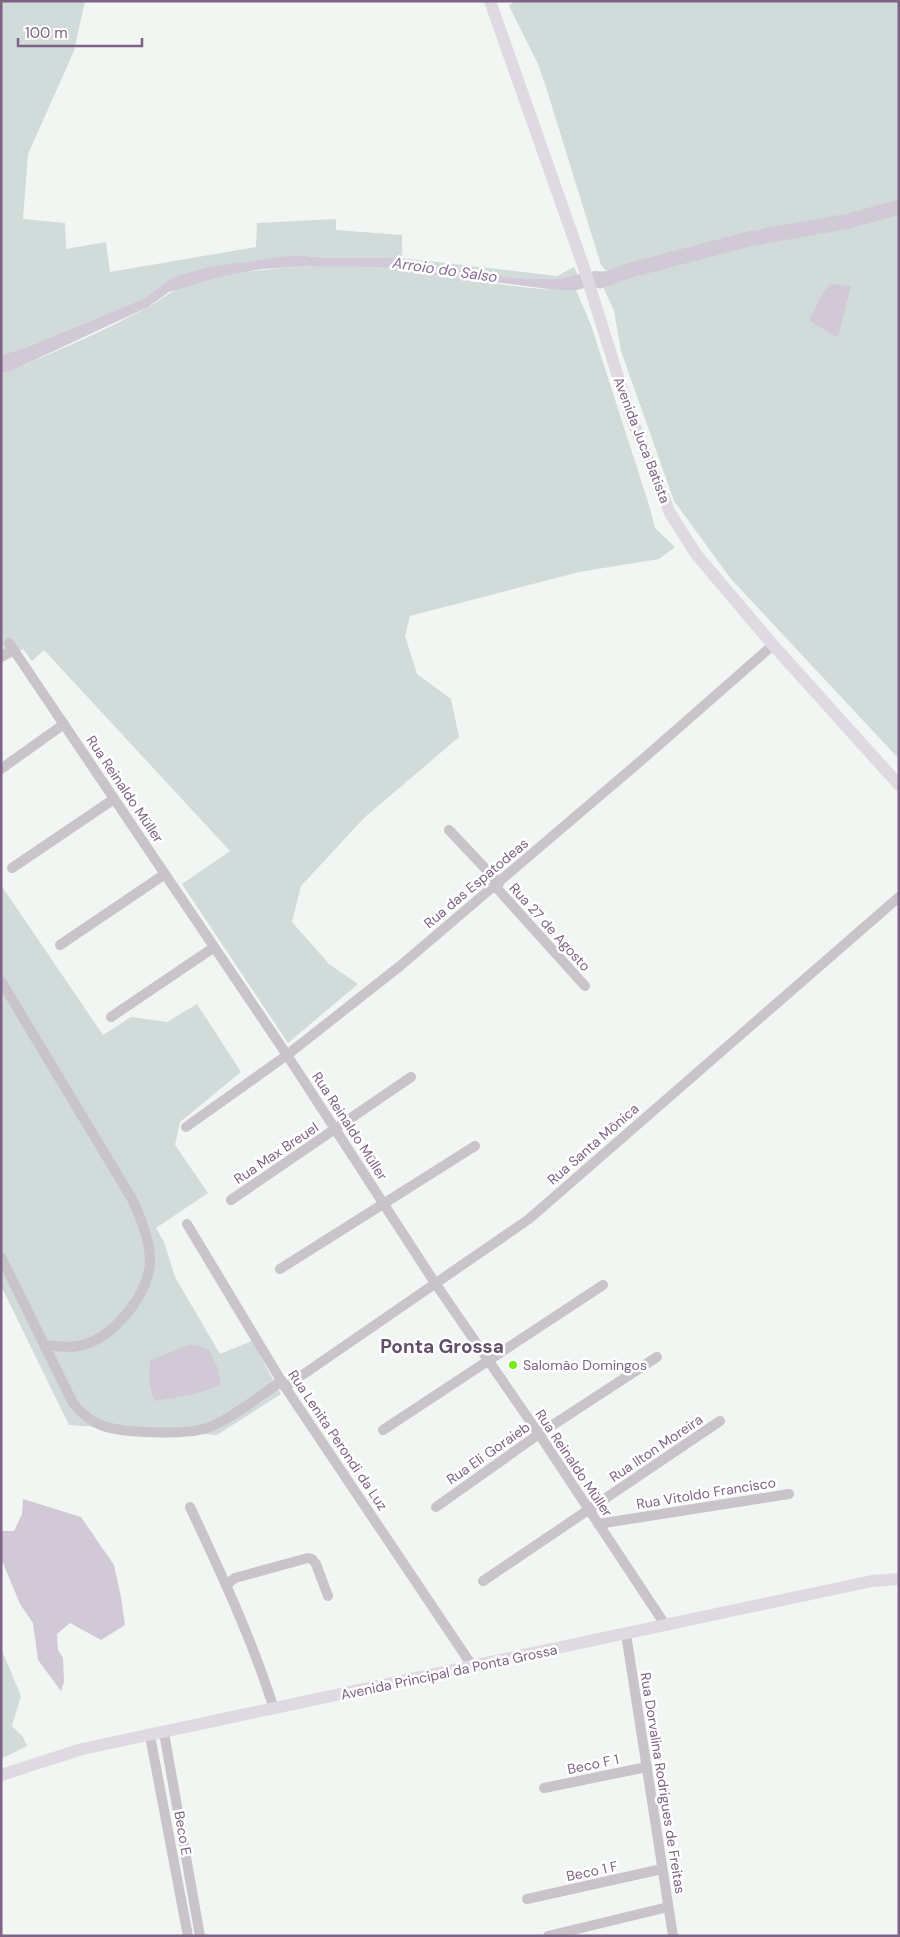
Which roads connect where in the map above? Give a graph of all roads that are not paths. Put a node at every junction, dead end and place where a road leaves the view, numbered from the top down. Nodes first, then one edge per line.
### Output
1 (490, 1) edge
2 (773, 645) junction
3 (1, 656) edge
4 (64, 724) junction
5 (1, 769) edge
6 (899, 785) edge
7 (114, 798) junction
8 (449, 830) dead end
9 (12, 868) dead end
10 (165, 874) junction
11 (497, 884) junction
12 (899, 897) edge
13 (60, 945) dead end
14 (214, 948) junction
15 (1, 981) edge
16 (585, 986) dead end
17 (111, 1017) dead end
18 (288, 1055) junction
19 (411, 1077) dead end
20 (186, 1127) dead end
21 (336, 1129) junction
22 (475, 1146) dead end
23 (231, 1200) dead end
24 (384, 1203) junction
25 (187, 1224) dead end
26 (1, 1257) edge
27 (280, 1269) dead end
28 (435, 1283) junction
29 (603, 1285) dead end
30 (44, 1344) junction
31 (657, 1357) dead end
32 (489, 1362) junction
33 (284, 1384) junction
34 (720, 1422) dead end
35 (383, 1430) dead end
36 (539, 1434) junction
37 (789, 1494) dead end
38 (190, 1507) dead end
39 (436, 1507) dead end
40 (589, 1510) junction
41 (598, 1524) junction
42 (899, 1579) edge
43 (483, 1581) dead end
44 (226, 1585) junction
45 (328, 1596) dead end
46 (666, 1626) junction
47 (626, 1634) junction
48 (473, 1667) junction
49 (274, 1709) junction
50 (164, 1733) junction
51 (150, 1736) junction
52 (647, 1767) junction
53 (1, 1775) edge
54 (544, 1788) dead end
55 (662, 1869) junction
56 (527, 1899) dead end
57 (668, 1907) junction
58 (188, 1936) edge
59 (200, 1936) edge
60 (548, 1936) edge
61 (673, 1936) edge

1 - 2 main road, Avenida Juca Batista
2 - 6 main road, Avenida Juca Batista
2 - 11 street, Rua das Espatodeas
3 - 4 street, Rua Reinaldo Müller
4 - 5 street
4 - 7 street, Rua Reinaldo Müller
7 - 9 street
7 - 10 street, Rua Reinaldo Müller
8 - 11 street, Rua 27 de Agosto
10 - 13 street
10 - 14 street, Rua Reinaldo Müller
11 - 16 street, Rua 27 de Agosto
11 - 18 street, Rua das Espatodeas
12 - 28 street, Rua Santa Mônica
14 - 17 street
14 - 18 street, Rua Reinaldo Müller
15 - 30 street
18 - 20 street, Rua das Espatodeas
18 - 21 street, Rua Reinaldo Müller
19 - 21 street, Rua Max Breuel
21 - 23 street, Rua Max Breuel
21 - 24 street, Rua Reinaldo Müller
22 - 24 street
24 - 27 street
24 - 28 street, Rua Reinaldo Müller
25 - 33 street, Rua Lenita Perondi da Luz
26 - 30 street, Rua Santa Mônica
28 - 32 street, Rua Reinaldo Müller
28 - 33 street, Rua Santa Mônica
29 - 32 street
30 - 33 street, Rua Santa Mônica
31 - 36 street, Rua Eli Goraieb
32 - 35 street
32 - 36 street, Rua Reinaldo Müller
33 - 48 street, Rua Lenita Perondi da Luz
34 - 40 street, Rua Ilton Moreira
36 - 39 street, Rua Eli Goraieb
36 - 40 street, Rua Reinaldo Müller
37 - 41 street, Rua Vitoldo Francisco
38 - 44 street
40 - 41 street, Rua Reinaldo Müller
40 - 43 street, Rua Ilton Moreira
41 - 46 street, Rua Reinaldo Müller
42 - 46 main road, Avenida Principal da Ponta Grossa
44 - 45 street
44 - 49 street
46 - 47 main road, Avenida Principal da Ponta Grossa
47 - 48 main road, Avenida Principal da Ponta Grossa
47 - 52 street, Rua Dorvalina Rodrigues de Freitas
48 - 49 main road, Avenida Principal da Ponta Grossa
49 - 50 main road, Avenida Principal da Ponta Grossa
50 - 51 main road, Avenida Principal da Ponta Grossa
50 - 59 street
51 - 53 main road, Avenida Principal da Ponta Grossa
51 - 58 street, Beco E
52 - 54 street, Beco F 1
52 - 55 street, Rua Dorvalina Rodrigues de Freitas
55 - 56 street, Beco 1 F
55 - 57 street, Rua Dorvalina Rodrigues de Freitas
57 - 60 street
57 - 61 street, Rua Dorvalina Rodrigues de Freitas

